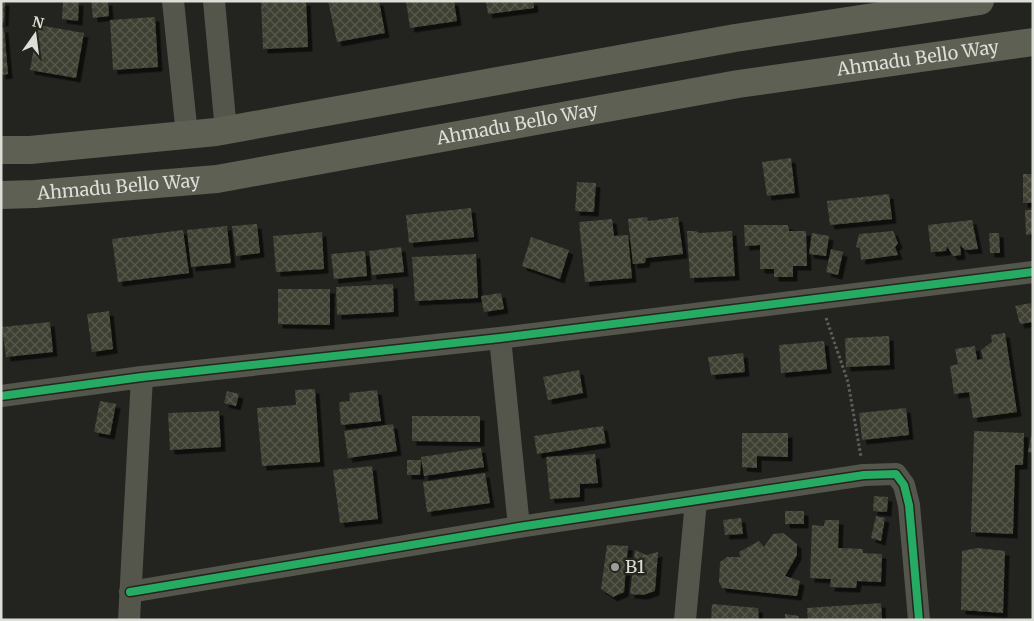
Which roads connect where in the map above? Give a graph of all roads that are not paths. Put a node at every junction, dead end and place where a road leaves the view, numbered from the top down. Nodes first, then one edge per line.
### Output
1 (173, 1) edge
2 (214, 1) edge
3 (980, 1) edge
4 (1033, 42) edge
5 (226, 131) junction
6 (187, 135) junction
7 (1, 150) edge
8 (1, 195) edge
9 (1033, 272) edge
10 (500, 338) junction
11 (142, 377) junction
12 (1, 396) edge
13 (696, 501) junction
14 (519, 527) junction
15 (130, 592) junction
16 (128, 620) edge
17 (686, 620) edge
18 (919, 620) edge

1 - 6 street
2 - 5 street
3 - 5 main road
4 - 8 main road, Ahmadu Bello Way
5 - 6 main road
6 - 7 main road
9 - 10 street
10 - 11 street
10 - 14 street
11 - 12 street
11 - 15 street
13 - 14 street
13 - 17 street
13 - 18 street
14 - 15 street
15 - 16 street

